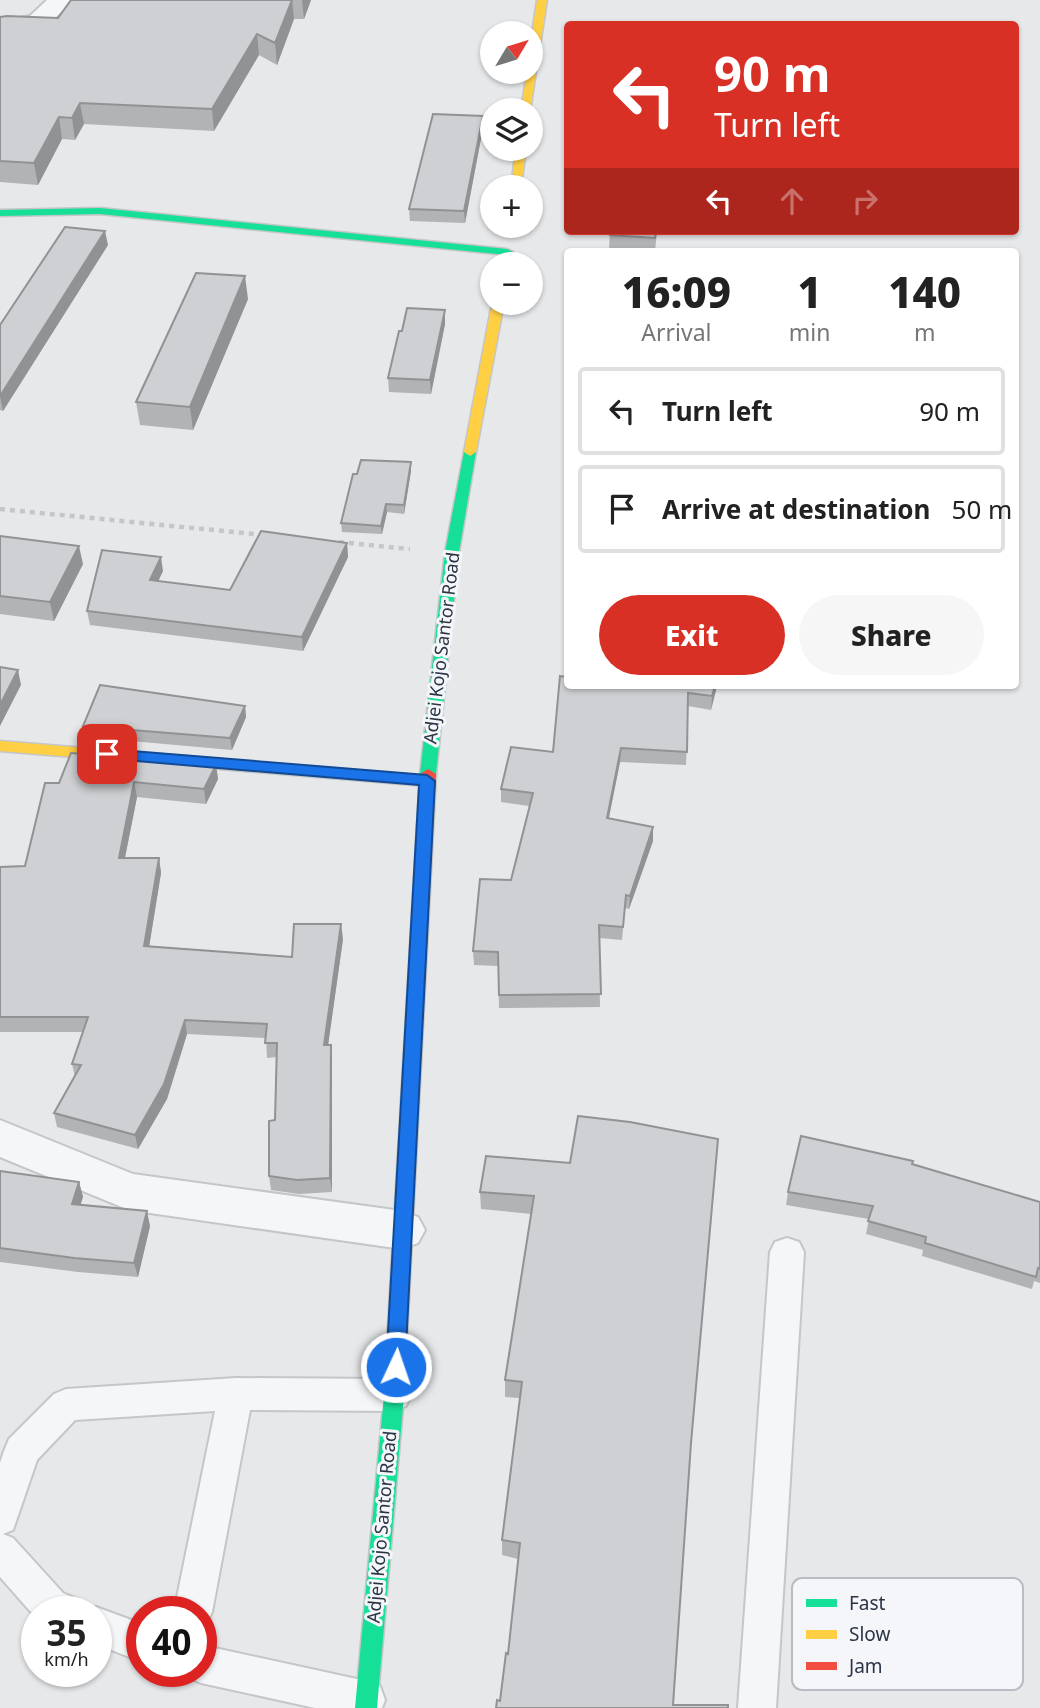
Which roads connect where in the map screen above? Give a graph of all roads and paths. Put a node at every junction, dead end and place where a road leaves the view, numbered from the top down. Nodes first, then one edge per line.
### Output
1 (61, 0) edge
2 (542, 0) edge
3 (0, 29) edge
4 (528, 98) edge
5 (0, 213) edge
6 (507, 252) edge
7 (496, 315) edge
8 (0, 509) edge
9 (277, 536) edge
10 (331, 541) edge
11 (453, 552) junction
12 (0, 746) edge
13 (427, 781) junction
14 (0, 1138) edge
15 (402, 1230) junction
16 (787, 1252) dead end
17 (236, 1394) junction
18 (394, 1395) junction
19 (0, 1518) edge
20 (0, 1550) edge
21 (41, 1596) edge
22 (197, 1596) edge
23 (217, 1668) edge
24 (366, 1704) edge
25 (757, 1708) edge

1 - 3 street
2 - 4 street
5 - 6 street
7 - 11 street, Adjei Kojo Santor Road
8 - 9 path
10 - 11 path
11 - 13 street, Adjei Kojo Santor Road
12 - 13 street
13 - 15 street, Adjei Kojo Santor Road
14 - 15 street
15 - 18 street, Adjei Kojo Santor Road
16 - 25 lane
17 - 18 lane
17 - 19 lane
17 - 22 lane
18 - 24 street, Adjei Kojo Santor Road
20 - 21 lane
23 - 24 lane

